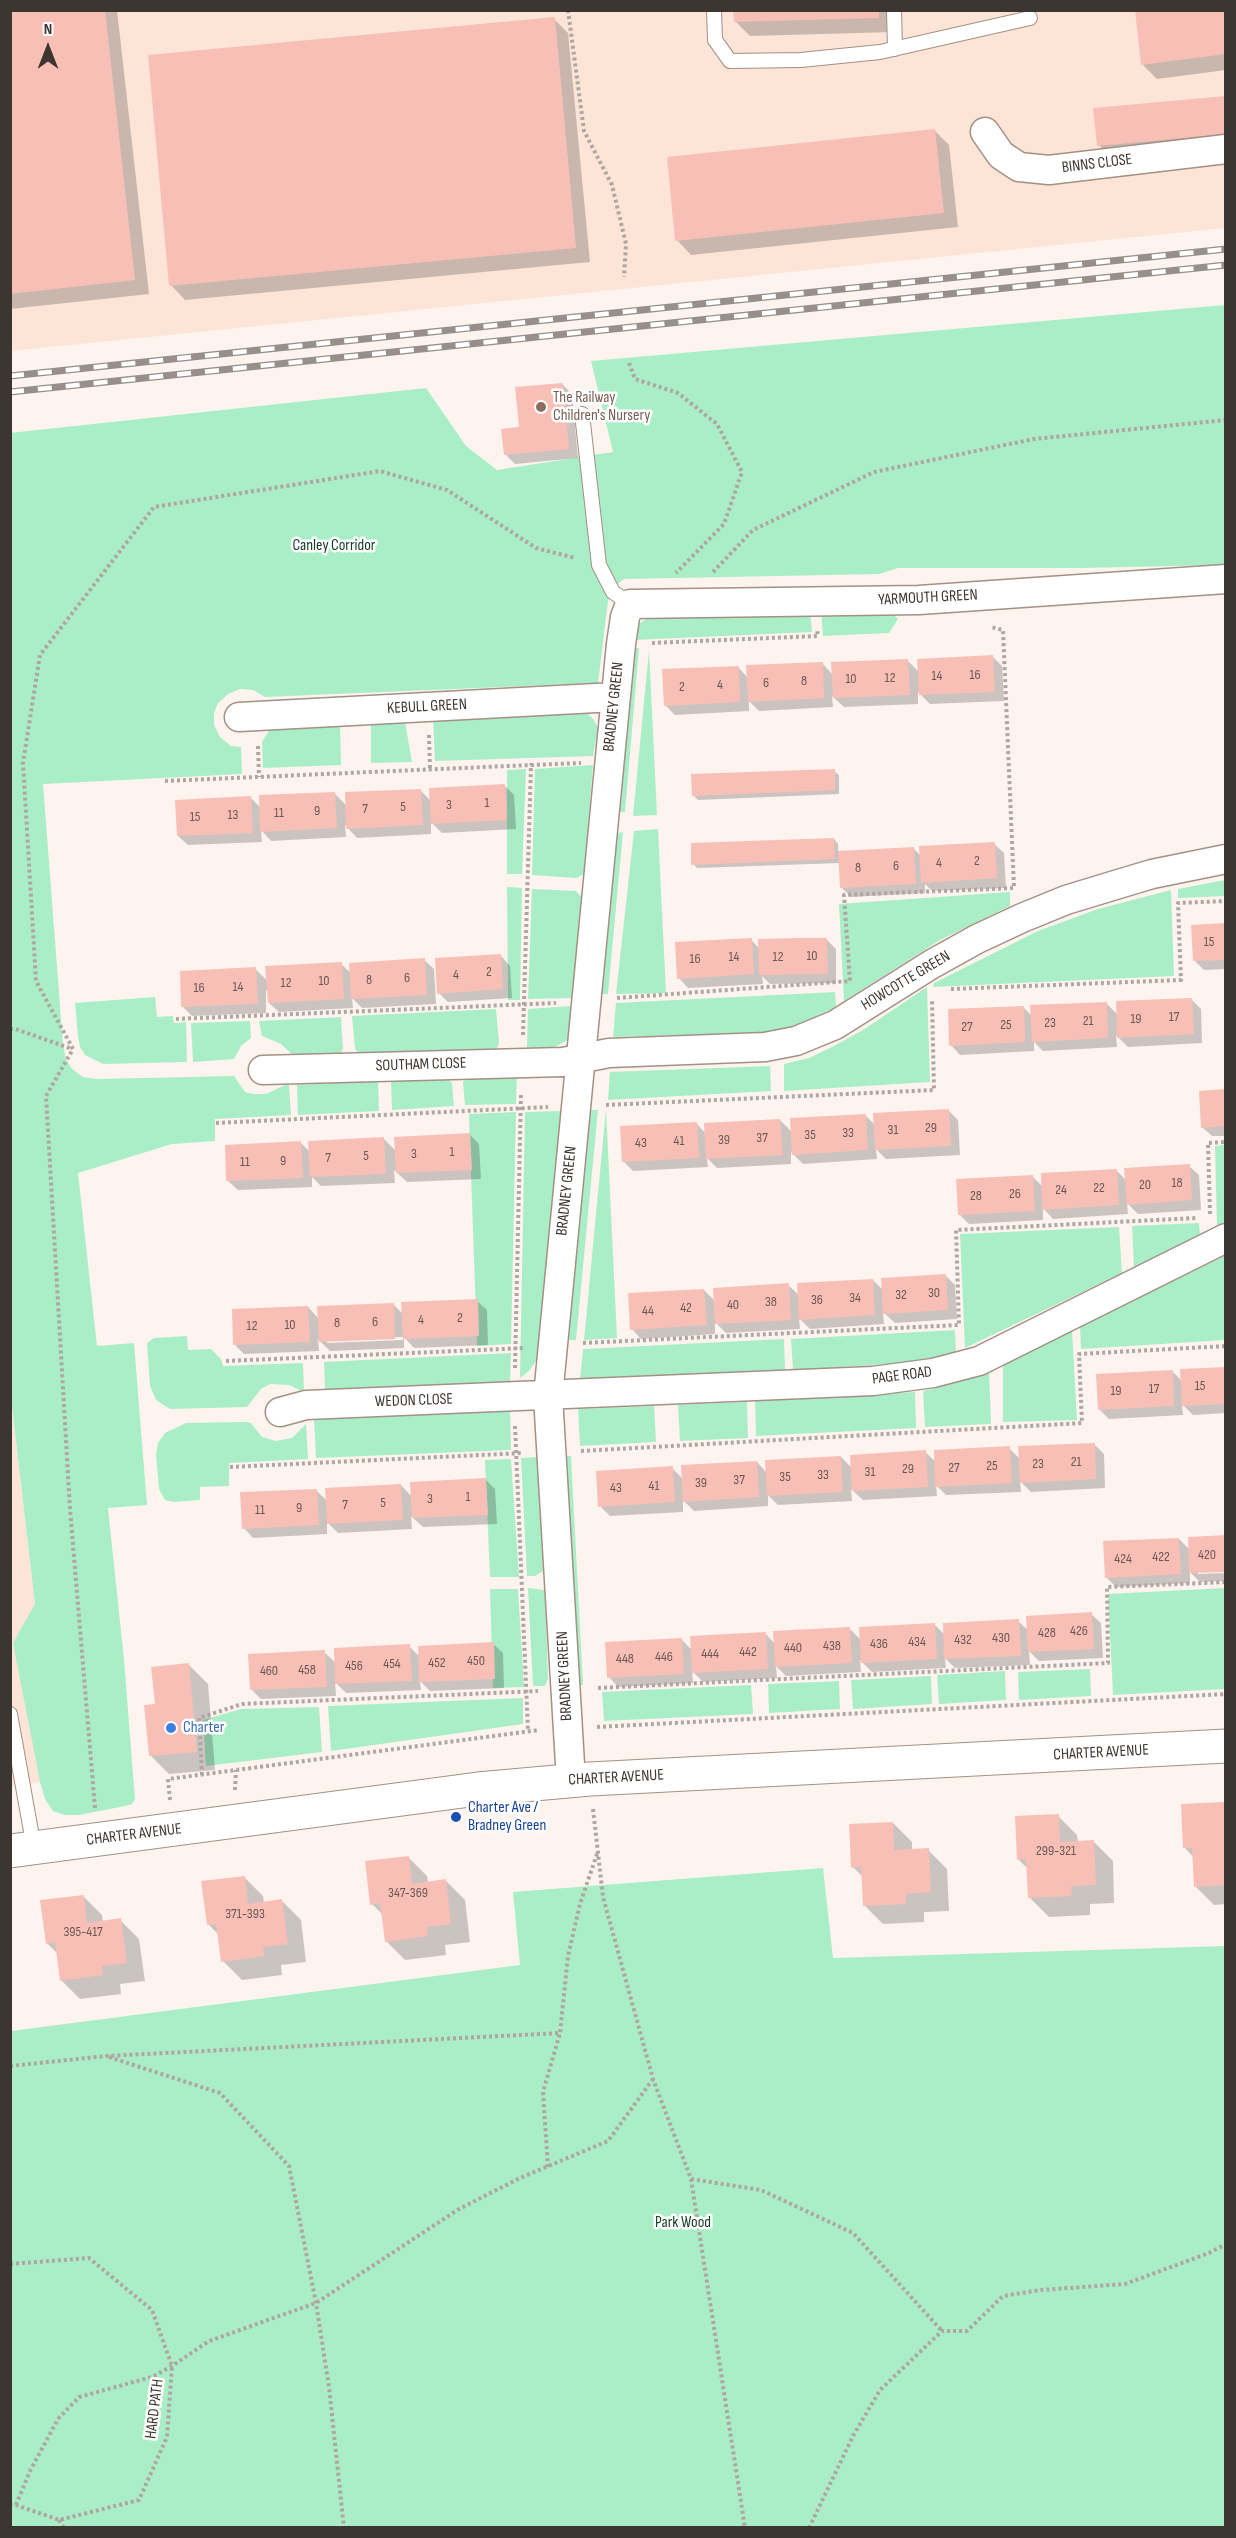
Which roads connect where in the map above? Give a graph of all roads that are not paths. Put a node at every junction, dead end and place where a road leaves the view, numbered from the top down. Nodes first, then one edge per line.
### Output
1 (714, 10) edge
2 (894, 10) edge
3 (1030, 18) dead end
4 (895, 49) junction
5 (985, 132) dead end
6 (1226, 149) edge
7 (582, 414) dead end
8 (1226, 579) edge
9 (630, 604) junction
10 (615, 697) junction
11 (239, 717) dead end
12 (1226, 859) edge
13 (580, 1059) junction
14 (263, 1070) dead end
15 (1218, 1227) edge
16 (548, 1396) junction
17 (280, 1412) dead end
18 (10, 1714) edge
19 (13, 1746) edge
20 (1226, 1746) edge
21 (581, 1780) junction
22 (22, 1850) edge

1 - 4 lane
2 - 4 lane
3 - 4 lane
5 - 6 street, BINNS CLOSE
7 - 9 lane
8 - 9 street, YARMOUTH GREEN
9 - 10 street, BRADNEY GREEN
10 - 11 street, KEBULL GREEN
10 - 13 street, BRADNEY GREEN
12 - 13 street, HOWCOTTE GREEN
13 - 14 street, SOUTHAM CLOSE
13 - 16 street, BRADNEY GREEN
15 - 16 street, PAGE ROAD
16 - 17 street, WEDON CLOSE
16 - 21 street, BRADNEY GREEN
18 - 19 lane
19 - 22 lane
20 - 21 street, CHARTER AVENUE
21 - 22 street, CHARTER AVENUE

